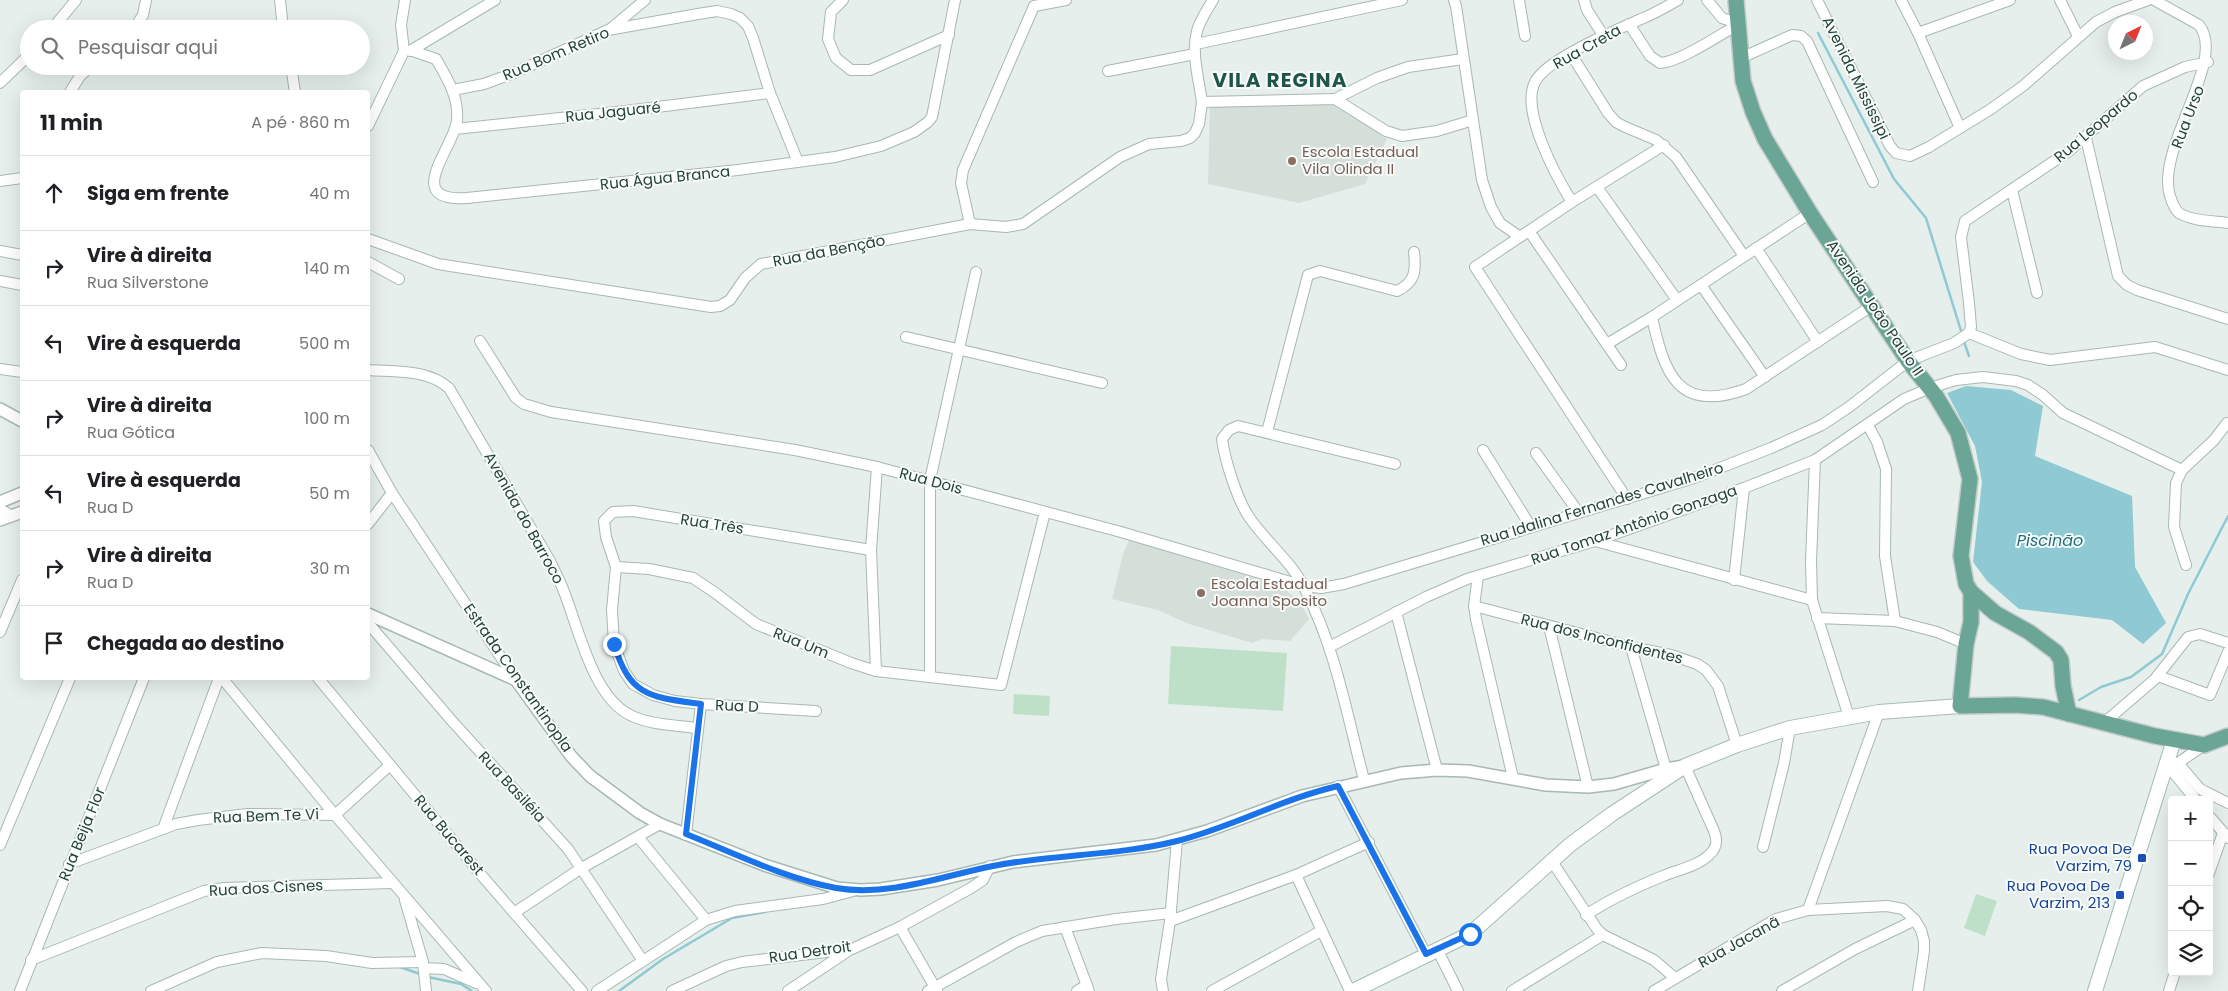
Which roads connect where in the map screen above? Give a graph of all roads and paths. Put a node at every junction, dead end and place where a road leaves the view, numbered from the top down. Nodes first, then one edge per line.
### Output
1 (76, 0) edge
2 (146, 0) edge
3 (280, 0) edge
4 (405, 0) edge
5 (495, 0) edge
6 (645, 0) edge
7 (843, 0) edge
8 (955, 0) edge
9 (1066, 0) edge
10 (1213, 0) edge
11 (1402, 0) edge
12 (1454, 0) edge
13 (1519, 0) edge
14 (1584, 0) edge
15 (1678, 0) edge
16 (1707, 0) edge
17 (1736, 0) edge
18 (1817, 0) edge
19 (1901, 0) edge
20 (2010, 0) edge
21 (2060, 0) edge
22 (2148, 0) edge
23 (2154, 0) edge
24 (59, 20) edge
25 (140, 20) edge
26 (282, 20) edge
27 (1629, 24) junction
28 (1739, 24) junction
29 (608, 30) junction
30 (1918, 33) junction
31 (949, 35) junction
32 (1603, 35) junction
33 (1525, 36) dead end
34 (2078, 36) junction
35 (1195, 49) junction
36 (408, 51) junction
37 (1571, 54) junction
38 (1741, 58) junction
39 (1463, 59) junction
40 (2208, 62) junction
41 (20, 64) edge
42 (1108, 71) dead end
43 (81, 75) edge
44 (292, 75) edge
45 (0, 83) edge
46 (71, 90) edge
47 (295, 90) edge
48 (453, 90) junction
49 (770, 93) junction
50 (1336, 99) junction
51 (1202, 102) junction
52 (1473, 120) junction
53 (370, 122) edge
54 (1960, 128) junction
55 (455, 129) junction
56 (2086, 138) junction
57 (1664, 145) junction
58 (798, 162) junction
59 (20, 178) edge
60 (0, 181) edge
61 (1873, 182) dead end
62 (1597, 187) junction
63 (2012, 190) junction
64 (1572, 202) junction
65 (1810, 213) junction
66 (2228, 223) edge
67 (970, 224) junction
68 (1525, 234) junction
69 (370, 240) edge
70 (1756, 248) junction
71 (0, 251) edge
72 (1414, 252) dead end
73 (20, 255) edge
74 (1744, 256) junction
75 (370, 263) edge
76 (976, 272) dead end
77 (399, 279) dead end
78 (0, 281) edge
79 (20, 285) edge
80 (1701, 285) junction
81 (2037, 293) dead end
82 (1677, 300) junction
83 (1873, 305) junction
84 (1652, 317) junction
85 (2228, 319) edge
86 (1968, 333) junction
87 (906, 338) dead end
88 (480, 341) dead end
89 (1818, 342) junction
90 (1607, 344) junction
91 (959, 350) junction
92 (1911, 364) junction
93 (1621, 365) dead end
94 (0, 369) edge
95 (370, 370) edge
96 (2228, 370) edge
97 (20, 372) edge
98 (1765, 377) junction
99 (1102, 383) dead end
100 (1928, 384) junction
101 (0, 409) edge
102 (20, 420) edge
103 (2227, 423) edge
104 (1868, 425) junction
105 (1267, 432) junction
106 (1483, 450) dead end
107 (1536, 453) dead end
108 (370, 454) edge
109 (1815, 460) junction
110 (1395, 464) dead end
111 (877, 467) junction
112 (2182, 470) junction
113 (930, 480) junction
114 (1744, 488) junction
115 (392, 493) junction
116 (20, 494) edge
117 (1627, 499) junction
118 (0, 502) edge
119 (0, 509) edge
120 (1045, 512) junction
121 (1579, 513) junction
122 (18, 514) edge
123 (0, 520) edge
124 (370, 521) edge
125 (1531, 527) junction
126 (1596, 541) junction
127 (871, 550) junction
128 (2186, 565) dead end
129 (616, 567) junction
130 (1478, 576) junction
131 (1734, 580) junction
132 (20, 584) edge
133 (1304, 586) junction
134 (1971, 592) junction
135 (1812, 600) junction
136 (1474, 606) junction
137 (1396, 612) junction
138 (1995, 613) junction
139 (370, 615) edge
140 (1972, 617) junction
141 (3, 618) edge
142 (1817, 618) junction
143 (1895, 621) junction
144 (370, 625) edge
145 (1549, 626) junction
146 (0, 632) edge
147 (2228, 643) edge
148 (1966, 644) junction
149 (1330, 646) junction
150 (1631, 647) junction
151 (2228, 652) edge
152 (876, 671) junction
153 (2158, 676) junction
154 (930, 677) junction
155 (69, 680) edge
156 (143, 680) edge
157 (220, 680) edge
158 (223, 680) edge
159 (320, 680) edge
160 (516, 680) junction
161 (2063, 686) junction
162 (701, 704) junction
163 (1960, 706) junction
164 (2043, 707) junction
165 (816, 711) dead end
166 (1879, 712) junction
167 (2069, 714) junction
168 (1849, 717) junction
169 (2105, 722) junction
170 (697, 728) junction
171 (1790, 728) junction
172 (2228, 736) edge
173 (2174, 740) junction
174 (1737, 745) junction
175 (2204, 745) junction
176 (2172, 764) junction
177 (390, 765) junction
178 (1685, 766) junction
179 (1666, 769) junction
180 (1437, 770) junction
181 (1514, 778) junction
182 (1364, 780) junction
183 (1338, 786) junction
184 (1588, 787) junction
185 (2193, 796) edge
186 (2228, 803) edge
187 (335, 814) junction
188 (2213, 820) edge
189 (660, 824) junction
190 (164, 829) junction
191 (686, 834) junction
192 (2226, 835) edge
193 (638, 837) junction
194 (1178, 840) junction
195 (1369, 842) junction
196 (0, 846) edge
197 (1763, 847) dead end
198 (1552, 860) junction
199 (70, 864) junction
200 (2213, 865) edge
201 (990, 866) junction
202 (580, 869) junction
203 (1296, 875) junction
204 (393, 883) junction
205 (861, 890) junction
206 (403, 894) junction
207 (1808, 910) junction
208 (514, 913) junction
209 (1586, 915) junction
210 (1170, 917) junction
211 (706, 920) junction
212 (1915, 920) junction
213 (900, 927) junction
214 (1065, 927) junction
215 (1321, 931) junction
216 (1604, 935) junction
217 (852, 949) junction
218 (1432, 952) junction
219 (32, 960) junction
220 (643, 961) junction
221 (423, 966) junction
222 (2174, 976) edge
223 (1675, 978) junction
224 (426, 988) edge
225 (1088, 988) edge
226 (484, 989) edge
227 (933, 990) edge
228 (20, 991) edge
229 (151, 991) edge
230 (582, 991) edge
231 (597, 991) edge
232 (672, 991) edge
233 (788, 991) edge
234 (1077, 991) edge
235 (1163, 991) edge
236 (1212, 991) edge
237 (1352, 991) edge
238 (1458, 991) edge
239 (1512, 991) edge
240 (1654, 991) edge
241 (1782, 991) edge
242 (1918, 991) edge
243 (2095, 991) edge
244 (2169, 991) edge

1 - 24 street
2 - 25 street
3 - 26 street
4 - 36 street
5 - 36 street
6 - 29 street
7 - 31 street
8 - 31 street, Rua Água Branca
9 - 67 street
10 - 35 street
11 - 35 street
12 - 39 street
13 - 33 street
14 - 32 street
15 - 27 street, Rua Creta
16 - 28 street
17 - 28 main road, Avenida João Paulo II
18 - 54 street, Avenida Mississipi
19 - 30 street
20 - 30 street
21 - 34 street
22 - 34 street, Avenida Mississipi
23 - 40 street, Rua Urso
27 - 28 street
27 - 32 street, Rua Creta
28 - 38 main road, Avenida João Paulo II
29 - 48 street, Rua Bom Retiro
29 - 49 street, Rua Bom Retiro
30 - 54 street
31 - 58 street, Rua Água Branca
32 - 37 street, Rua Creta
34 - 54 street, Avenida Mississipi
35 - 42 street
35 - 51 street, Rua da Benção
36 - 48 street, Rua Água Branca
36 - 53 street
37 - 57 street
37 - 64 street, Rua Creta
38 - 61 street
38 - 65 main road, Avenida João Paulo II
39 - 50 street
39 - 52 street
40 - 56 street, Rua Leopardo
40 - 66 street, Rua Urso
41 - 45 street
43 - 46 street
44 - 47 street
48 - 55 street, Rua Água Branca
49 - 55 street, Rua Jaguaré
49 - 58 street, Rua Bom Retiro
50 - 51 street
50 - 52 street
51 - 67 street, Rua da Benção
52 - 68 street
55 - 58 street, Rua Água Branca
56 - 63 street, Rua Leopardo
56 - 85 street
57 - 62 street
57 - 74 street
59 - 60 street
62 - 64 street
62 - 82 street
63 - 81 street
63 - 86 street, Rua Leopardo
64 - 68 street
65 - 70 street
65 - 83 main road, Avenida João Paulo II
67 - 69 street, Rua da Benção
68 - 90 street
68 - 117 street
70 - 74 street
70 - 89 street
71 - 73 street
72 - 105 street
74 - 80 street
75 - 77 street
76 - 91 street
78 - 79 street
80 - 82 street
80 - 98 street
82 - 84 street
83 - 89 street
83 - 92 main road, Avenida João Paulo II
84 - 90 street
84 - 98 street
86 - 92 street, Rua Idalina Fernandes Cavalheiro
86 - 96 street
87 - 91 street
88 - 111 street, Rua Dois
89 - 98 street
90 - 93 street
91 - 99 street
91 - 113 street
92 - 100 main road, Avenida João Paulo II
92 - 117 street, Rua Idalina Fernandes Cavalheiro
94 - 97 street
95 - 170 street, Avenida do Barroco
100 - 104 street, Rua Tomaz Antônio Gonzaga
100 - 112 street, Rua Tomaz Antônio Gonzaga
100 - 134 main road, Avenida João Paulo II
101 - 102 street
103 - 112 street
104 - 109 street, Rua Tomaz Antônio Gonzaga
104 - 143 street
105 - 110 street
105 - 133 street
106 - 125 street
107 - 121 street
108 - 115 street, Estrada Constantinopla
109 - 114 street, Rua Tomaz Antônio Gonzaga
109 - 135 street
111 - 113 street, Rua Dois
111 - 127 street
112 - 128 street
113 - 120 street, Rua Dois
113 - 154 street
114 - 126 street, Rua Tomaz Antônio Gonzaga
114 - 131 street
115 - 124 street
115 - 160 street, Estrada Constantinopla
116 - 118 street
117 - 121 street, Rua Idalina Fernandes Cavalheiro
119 - 122 street
120 - 133 street, Rua Dois
120 - 154 street, Rua Um
121 - 125 street, Rua Idalina Fernandes Cavalheiro
122 - 123 street
125 - 133 street, Rua Idalina Fernandes Cavalheiro
126 - 130 street, Rua Tomaz Antônio Gonzaga
126 - 131 street
127 - 129 street, Rua Três
127 - 152 street
129 - 152 street, Rua Um
129 - 162 street, Rua D
130 - 136 street
130 - 137 street, Rua Tomaz Antônio Gonzaga
131 - 135 street
132 - 141 street
133 - 149 street
134 - 138 main road
134 - 140 main road
135 - 142 street
136 - 145 street, Rua dos Inconfidentes
136 - 181 street
137 - 149 street, Rua Tomaz Antônio Gonzaga
137 - 180 street
138 - 140 main road
138 - 161 main road
139 - 160 street
140 - 148 main road
141 - 146 street
142 - 143 street
142 - 168 street
143 - 148 street
144 - 202 street, Rua Basiléia
145 - 150 street, Rua dos Inconfidentes
145 - 184 street
147 - 153 street
148 - 163 main road
149 - 182 street
150 - 174 street, Rua dos Inconfidentes
150 - 179 street
151 - 153 street
152 - 154 street, Rua Um
153 - 169 street
155 - 196 street
156 - 199 street, Rua Beija Flor
157 - 190 street
158 - 187 street
159 - 177 street, Rua Bucarest
160 - 189 street, Estrada Constantinopla
161 - 164 main road
161 - 167 main road
162 - 165 street, Rua D
162 - 170 street
163 - 164 main road
163 - 166 main road
164 - 167 main road
166 - 168 main road
166 - 207 street
167 - 169 main road
168 - 171 main road
169 - 173 main road
170 - 191 street
171 - 174 main road
171 - 197 street
172 - 175 main road
173 - 175 main road
173 - 176 main road
174 - 178 main road
175 - 176 street
176 - 185 street
176 - 186 street
176 - 243 main road
177 - 187 street, Rua Bem Te Vi
177 - 208 street, Rua Bucarest
178 - 179 street, Estrada Constantinopla
178 - 198 main road
178 - 209 street
179 - 184 street, Estrada Constantinopla
180 - 181 street, Estrada Constantinopla
180 - 182 street, Estrada Constantinopla
181 - 184 street, Estrada Constantinopla
182 - 183 street, Estrada Constantinopla
183 - 194 street, Estrada Constantinopla
183 - 195 street
187 - 190 street, Rua Bem Te Vi
187 - 204 street
188 - 192 street
189 - 191 street, Estrada Constantinopla
189 - 193 street
190 - 199 street, Rua Bem Te Vi
191 - 205 street, Estrada Constantinopla
192 - 200 street
193 - 202 street
193 - 211 street
194 - 201 street, Estrada Constantinopla
194 - 210 street
195 - 203 street
195 - 218 street
198 - 209 street
198 - 218 main road
199 - 219 street, Rua Beija Flor
201 - 205 street, Estrada Constantinopla
201 - 213 street, Rua Detroit
202 - 208 street
202 - 220 street, Rua Basiléia
203 - 210 street
203 - 215 street
204 - 206 street
204 - 219 street, Rua dos Cisnes
205 - 211 street
206 - 221 street
206 - 226 street
207 - 212 street, Rua Jacanã
207 - 223 street, Rua Jacanã
208 - 230 street, Rua Bucarest
209 - 216 street
210 - 214 street
210 - 235 street
211 - 220 street
212 - 241 street
212 - 242 street
213 - 217 street, Rua Detroit
213 - 227 street
214 - 225 street
214 - 227 street
215 - 236 street
215 - 237 street
216 - 223 street
216 - 239 street
217 - 232 street, Rua Detroit
217 - 233 street
218 - 237 main road
218 - 238 street
219 - 228 street, Rua Beija Flor
220 - 231 street
221 - 224 street
221 - 226 street
221 - 229 street
222 - 244 street
223 - 240 street, Rua Jacanã
225 - 234 street

